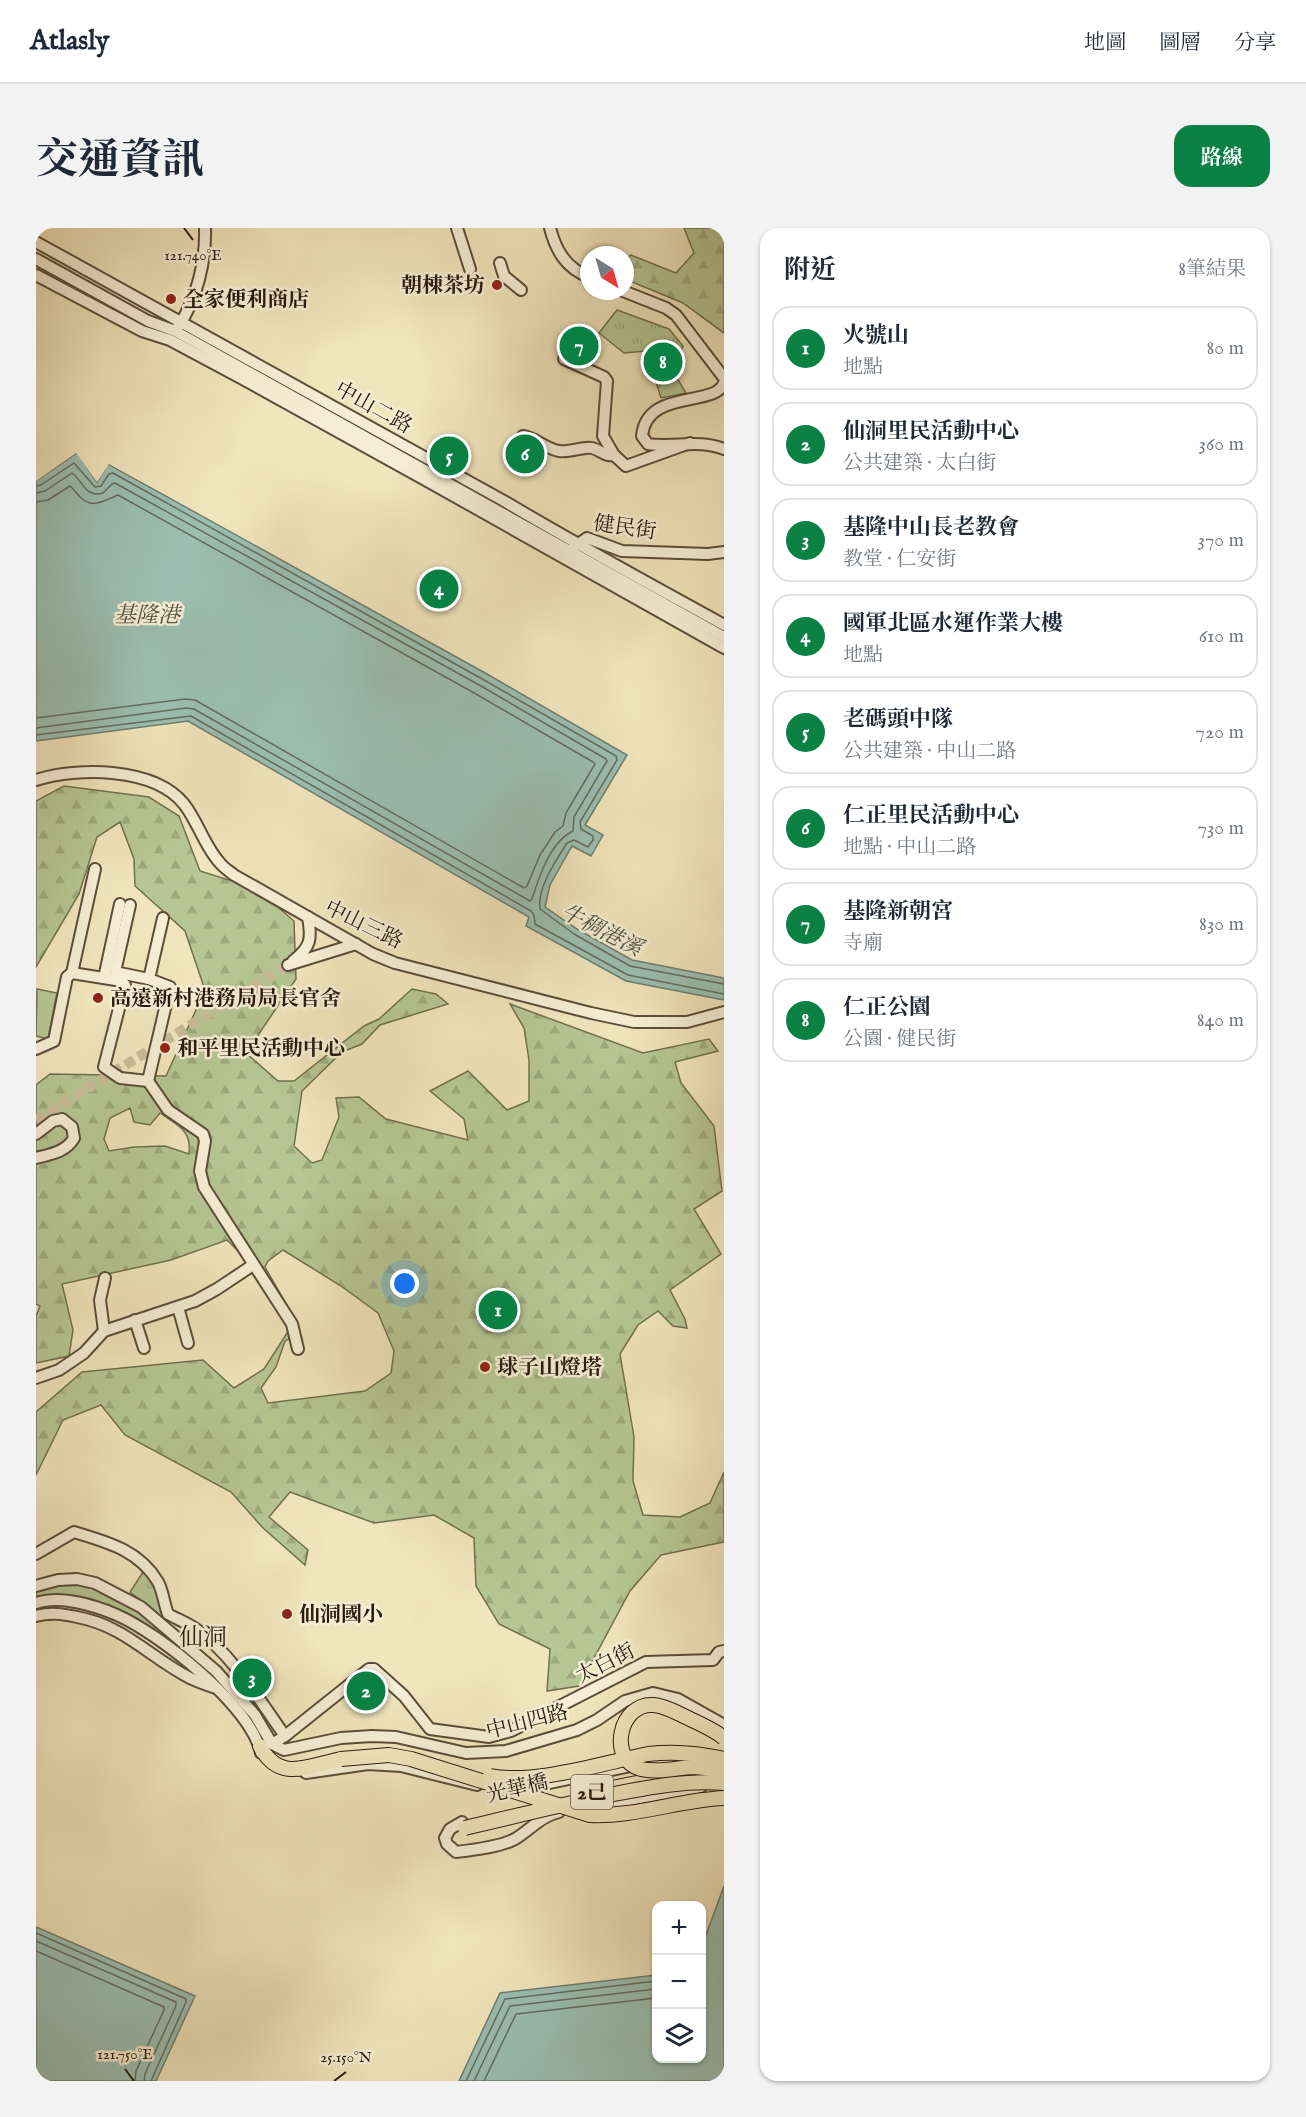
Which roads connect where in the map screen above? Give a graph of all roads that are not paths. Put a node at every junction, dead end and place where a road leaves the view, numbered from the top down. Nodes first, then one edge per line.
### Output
1 (205, 228) edge
2 (457, 228) edge
3 (550, 228) edge
4 (36, 242) edge
5 (36, 259) edge
6 (500, 263) dead end
7 (470, 269) dead end
8 (580, 272) edge
9 (36, 275) edge
10 (521, 290) dead end
11 (634, 295) edge
12 (175, 331) junction
13 (564, 359) dead end
14 (724, 378) edge
15 (724, 383) edge
16 (523, 436) dead end
17 (690, 442) junction
18 (724, 448) edge
19 (614, 455) junction
20 (571, 552) junction
21 (724, 552) edge
22 (724, 625) edge
23 (724, 637) edge
24 (724, 648) edge
25 (36, 780) edge
26 (95, 869) dead end
27 (308, 917) junction
28 (163, 918) dead end
29 (356, 944) junction
30 (72, 974) junction
31 (104, 978) junction
32 (149, 979) junction
33 (724, 1012) edge
34 (36, 1049) edge
35 (148, 1081) junction
36 (36, 1134) edge
37 (36, 1158) edge
38 (253, 1265) junction
39 (105, 1278) dead end
40 (178, 1307) junction
41 (135, 1320) junction
42 (104, 1331) junction
43 (189, 1343) dead end
44 (144, 1348) dead end
45 (298, 1348) dead end
46 (36, 1378) edge
47 (36, 1554) edge
48 (36, 1586) edge
49 (36, 1603) edge
50 (36, 1616) edge
51 (724, 1650) edge
52 (219, 1690) junction
53 (724, 1725) edge
54 (285, 1736) junction
55 (724, 1738) edge
56 (266, 1745) junction
57 (724, 1759) edge
58 (306, 1762) junction
59 (724, 1771) edge
60 (724, 1776) edge
61 (724, 1784) edge
62 (724, 1798) edge
63 (459, 1826) junction

1 - 12 street
2 - 7 street
3 - 8 street
4 - 12 street, 中山二路
5 - 12 street, 中山二路
6 - 10 street
9 - 12 street, 中山二路
11 - 14 street
12 - 20 street, 中山二路
12 - 20 street, 中山二路
13 - 19 street
15 - 17 street
16 - 19 street
17 - 18 street
17 - 19 street
20 - 21 street, 健民街
20 - 22 street, 中山二路
20 - 23 street, 中山二路
20 - 24 street, 中山二路
25 - 27 street, 中山三路
26 - 30 street
27 - 29 street, 中山三路
27 - 29 street
28 - 32 street
29 - 33 street, 中山三路
30 - 31 street
30 - 34 street
31 - 32 street
31 - 35 street
32 - 35 street
35 - 38 street
36 - 37 street
38 - 40 street
38 - 45 street
39 - 42 street
40 - 41 street
40 - 43 street
41 - 42 street
41 - 44 street
42 - 46 street
47 - 54 street
48 - 56 street
49 - 52 street
50 - 52 street
51 - 54 street, 太白街
52 - 56 street
53 - 56 street, 中山四路
54 - 56 street, 太白街
55 - 59 main road, bridge
56 - 57 street
56 - 58 main road
57 - 58 main road, bridge
58 - 62 main road, bridge
59 - 63 main road, 光華橋 / 2己, bridge
60 - 63 street
61 - 63 main road, 光華橋 / 2己, bridge

